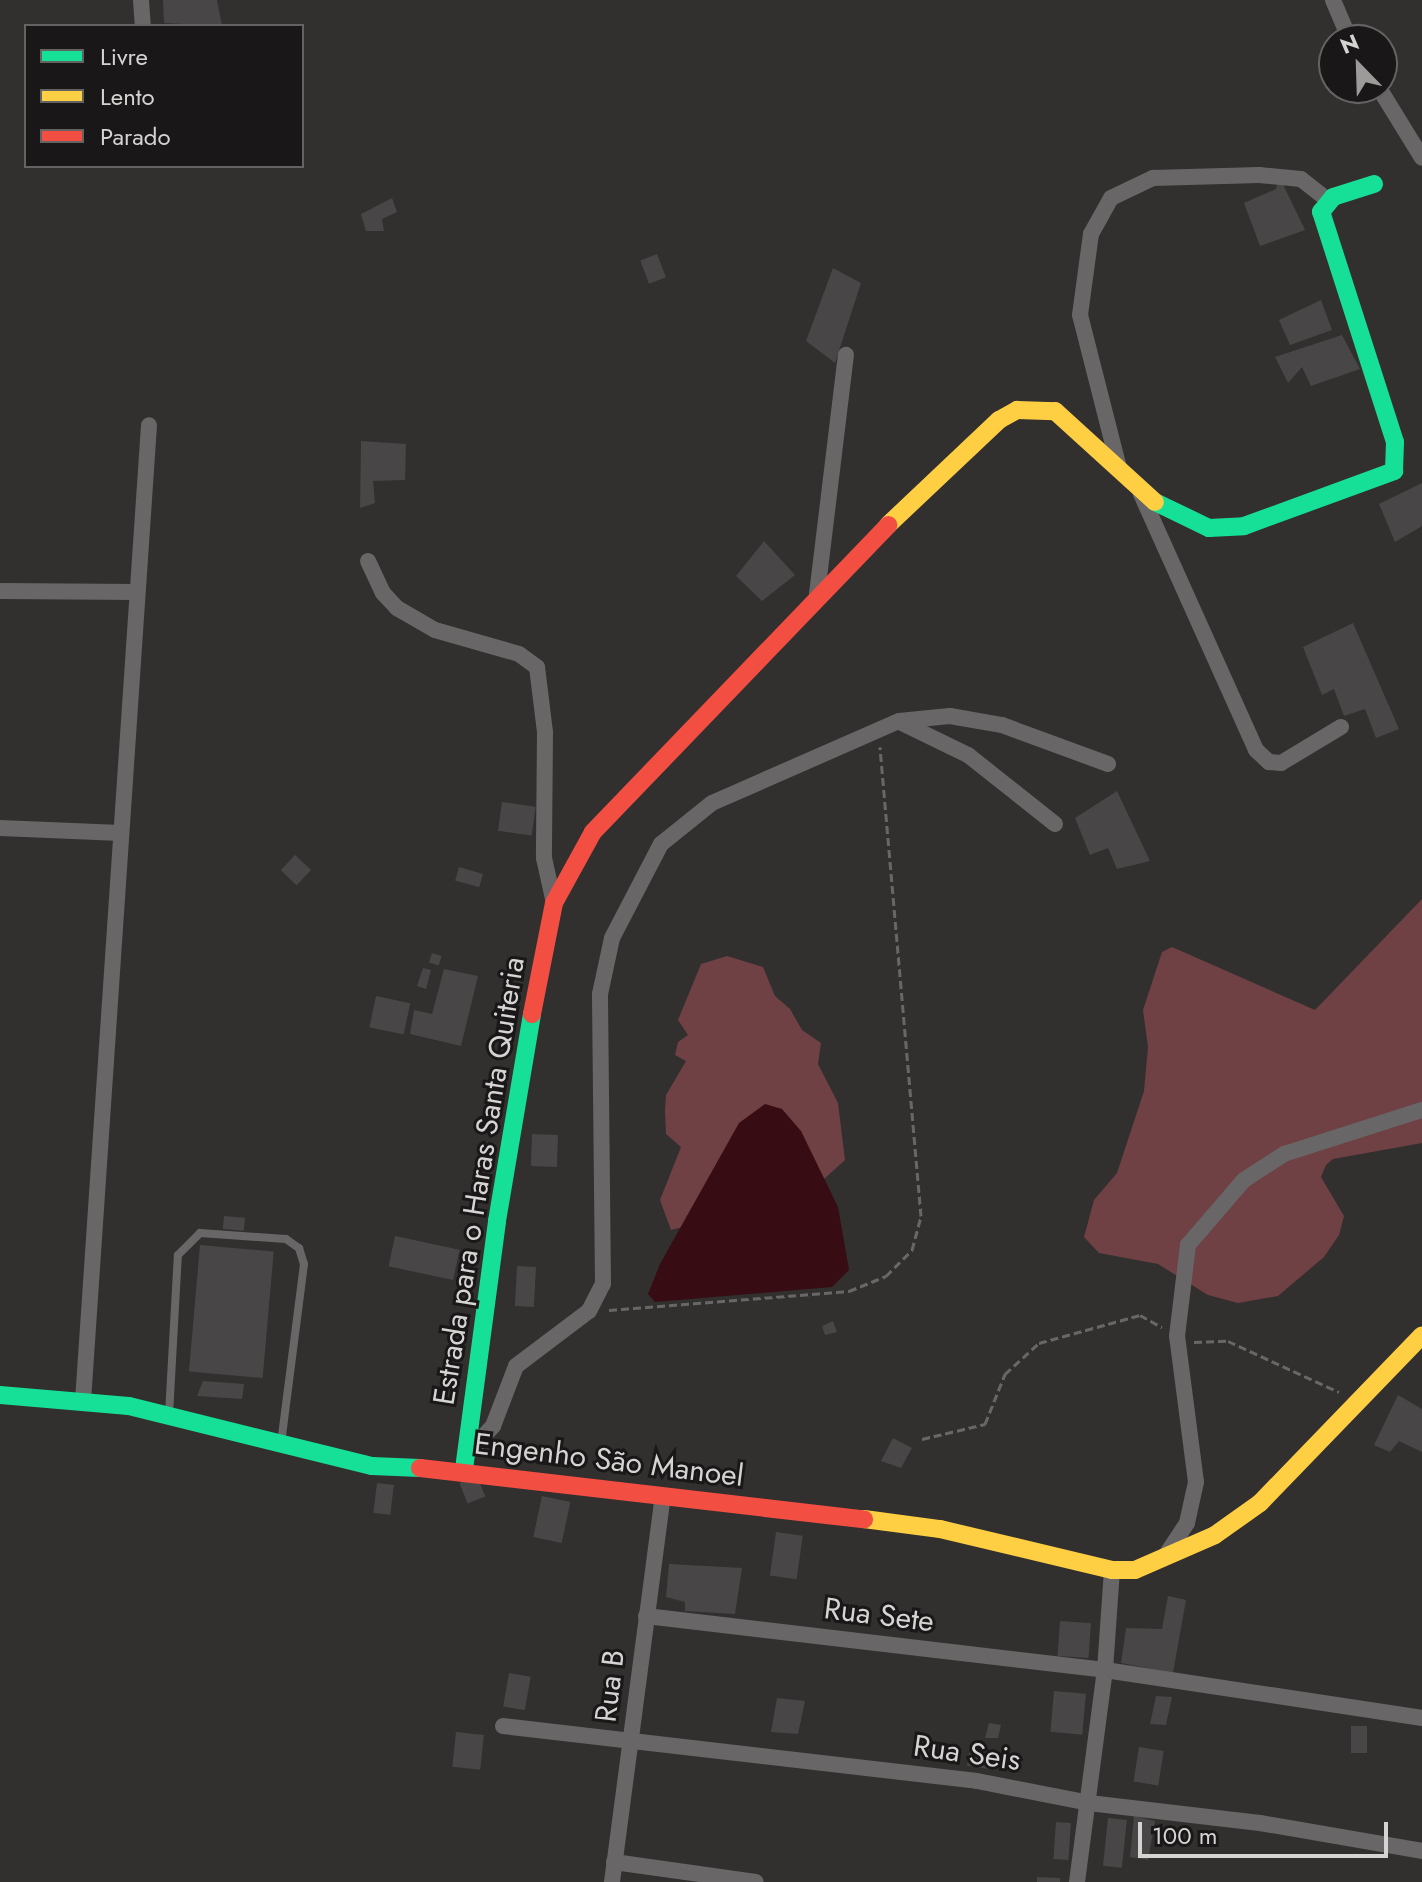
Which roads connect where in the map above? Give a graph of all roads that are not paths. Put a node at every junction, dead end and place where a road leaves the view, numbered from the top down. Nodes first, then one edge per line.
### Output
1 (141, 0) edge
2 (1333, 0) edge
3 (143, 24) edge
4 (1343, 24) edge
5 (1389, 104) edge
6 (1422, 158) edge
7 (1374, 184) dead end
8 (1328, 200) junction
9 (846, 355) dead end
10 (149, 425) dead end
11 (1119, 468) junction
12 (1137, 485) junction
13 (368, 561) dead end
14 (0, 591) edge
15 (137, 592) junction
16 (817, 594) junction
17 (899, 721) junction
18 (1341, 727) dead end
19 (1108, 764) dead end
20 (1055, 824) dead end
21 (0, 828) edge
22 (121, 833) junction
23 (554, 903) junction
24 (1422, 1110) edge
25 (1422, 1335) edge
26 (0, 1395) edge
27 (83, 1401) junction
28 (169, 1415) junction
29 (280, 1446) junction
30 (465, 1462) junction
31 (663, 1497) junction
32 (1163, 1560) junction
33 (1112, 1570) junction
34 (646, 1616) junction
35 (1105, 1670) junction
36 (1422, 1718) edge
37 (503, 1726) dead end
38 (631, 1744) junction
39 (1089, 1803) junction
40 (1422, 1851) edge
41 (614, 1862) junction
42 (612, 1882) edge
43 (756, 1882) edge
44 (1077, 1882) edge

1 - 3 street
2 - 4 street
5 - 6 street
7 - 8 street
8 - 11 street
8 - 12 street, Estrada para o Haras Santa Quiteria
9 - 16 street
10 - 15 street
11 - 12 street, Estrada para o Haras Santa Quiteria
11 - 16 street, Estrada para o Haras Santa Quiteria
12 - 18 street
13 - 23 street
14 - 15 street
15 - 22 street
16 - 23 street, Estrada para o Haras Santa Quiteria
17 - 19 street
17 - 20 street
17 - 30 street
21 - 22 street
22 - 27 street
23 - 30 street, Estrada para o Haras Santa Quiteria
24 - 32 street
25 - 32 street
26 - 27 street, Engenho São Manoel
27 - 28 street, Engenho São Manoel
28 - 29 street, Engenho São Manoel
28 - 29 lane
29 - 30 street, Engenho São Manoel
30 - 31 street, Engenho São Manoel
31 - 33 street, Engenho São Manoel
31 - 34 street, Rua B
32 - 33 street
33 - 35 street
34 - 35 street, Rua Sete
34 - 38 street, Rua B
35 - 36 street
35 - 39 street
37 - 38 street, Rua Seis
38 - 39 street, Rua Seis
38 - 41 street, Rua B
39 - 40 street, Rua Seis
39 - 44 street
41 - 42 street, Rua B
41 - 43 street

